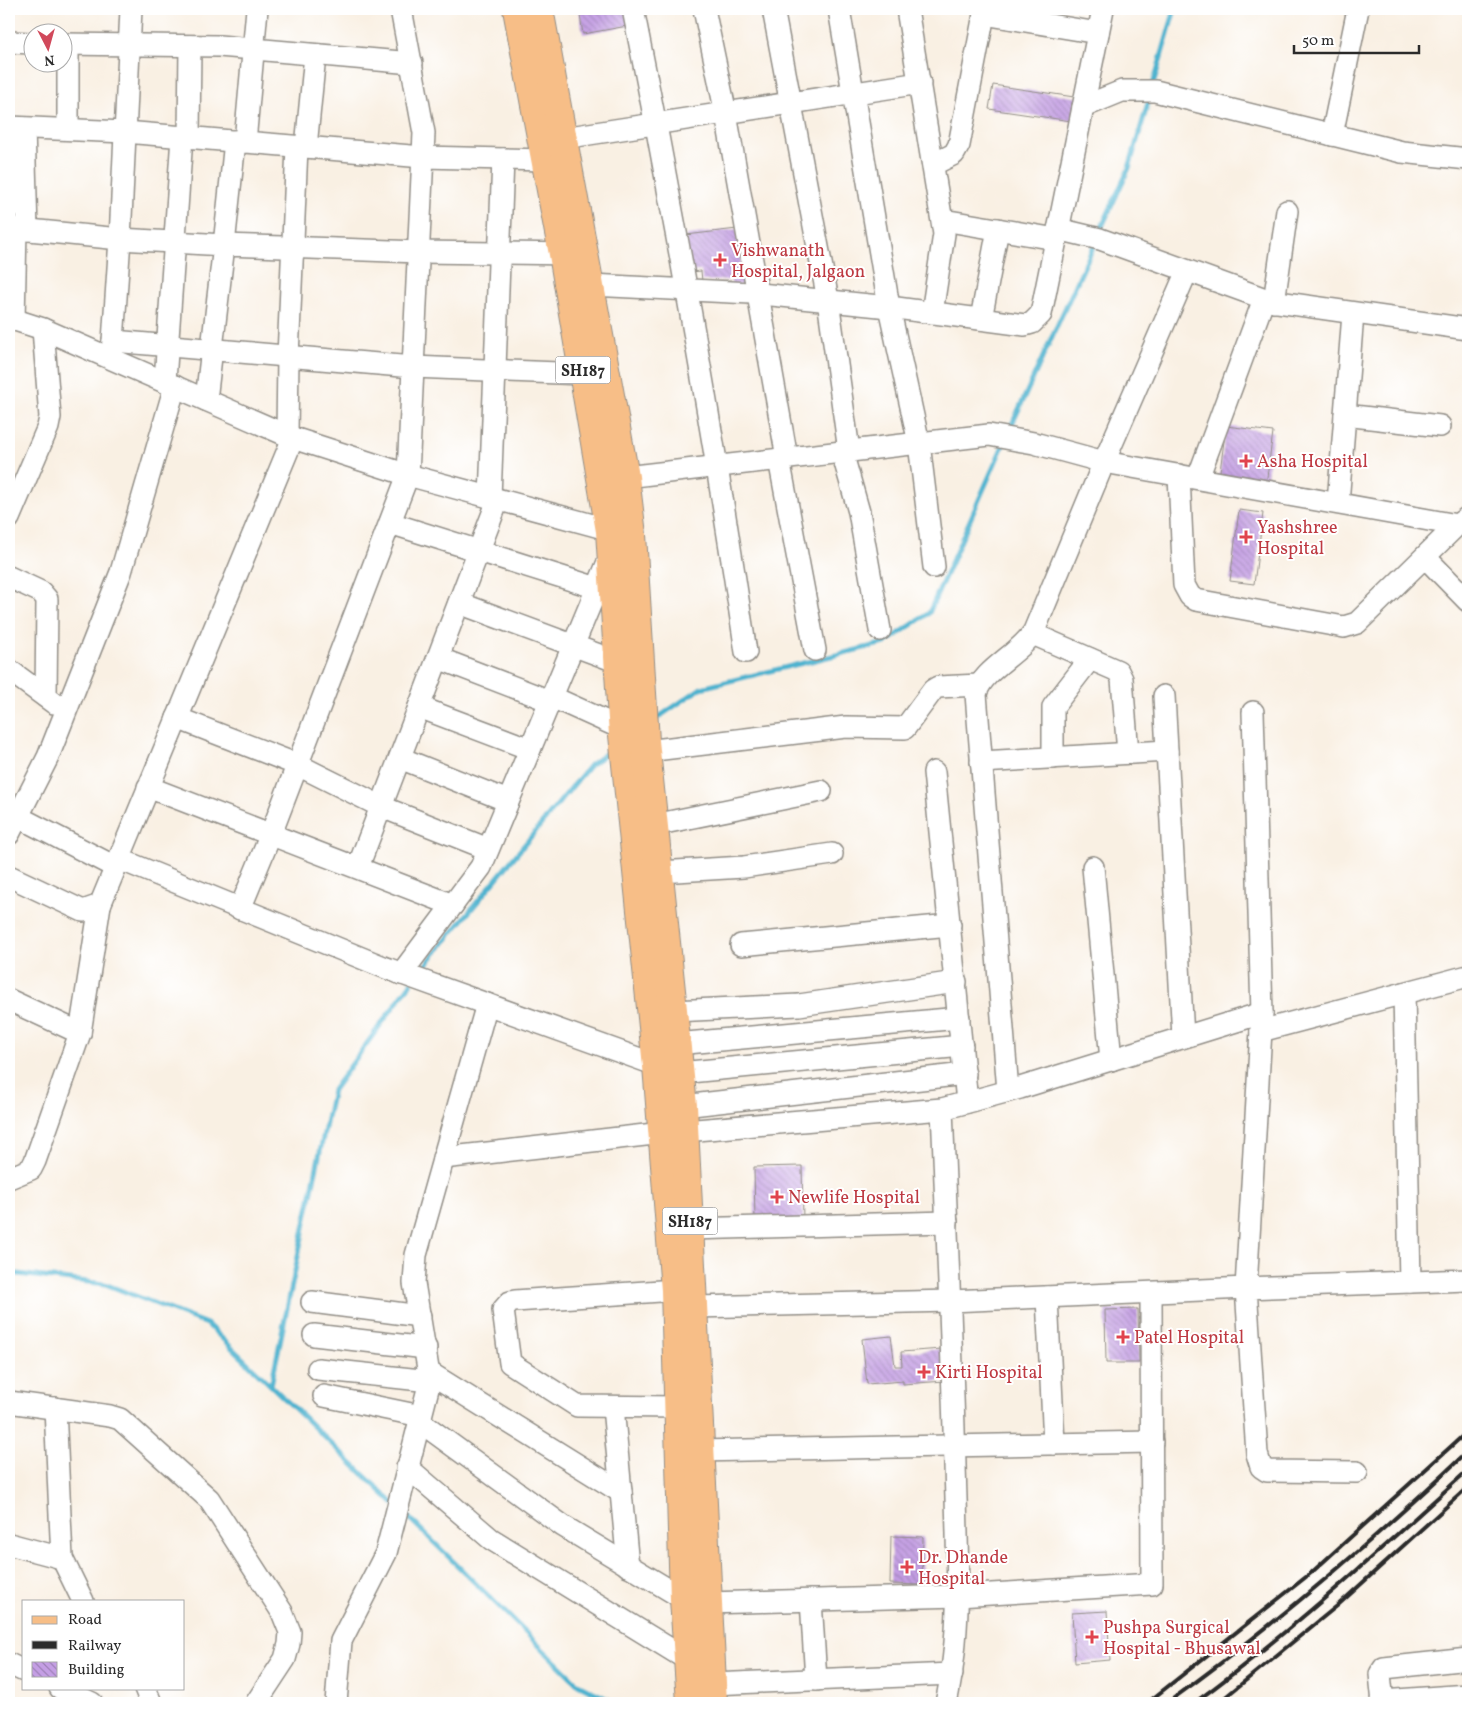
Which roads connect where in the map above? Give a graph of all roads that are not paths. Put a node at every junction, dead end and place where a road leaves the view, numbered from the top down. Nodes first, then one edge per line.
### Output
1 (131, 9) edge
2 (258, 9) edge
3 (401, 9) edge
4 (517, 9) edge
5 (539, 9) edge
6 (633, 9) edge
7 (704, 9) edge
8 (773, 9) edge
9 (839, 9) edge
10 (907, 9) edge
11 (1103, 9) edge
12 (1358, 9) edge
13 (985, 11) edge
14 (1098, 32) junction
15 (9, 42) edge
16 (22, 43) edge
17 (72, 45) edge
18 (128, 46) junction
19 (190, 46) junction
20 (254, 50) junction
21 (315, 55) junction
22 (412, 63) junction
23 (66, 72) edge
24 (920, 83) junction
25 (854, 95) junction
26 (791, 104) junction
27 (1083, 107) junction
28 (726, 114) junction
29 (656, 124) junction
30 (16, 127) edge
31 (68, 129) junction
32 (125, 132) junction
33 (1332, 134) junction
34 (185, 137) junction
35 (563, 138) junction
36 (240, 142) junction
37 (302, 147) junction
38 (423, 157) junction
39 (1468, 158) edge
40 (503, 159) junction
41 (546, 160) junction
42 (934, 164) junction
43 (1287, 211) dead end
44 (943, 220) junction
45 (17, 229) edge
46 (998, 229) junction
47 (1057, 234) junction
48 (120, 239) junction
49 (175, 242) junction
50 (224, 244) junction
51 (293, 247) junction
52 (419, 252) junction
53 (500, 253) junction
54 (574, 254) junction
55 (1187, 271) junction
56 (591, 285) junction
57 (687, 290) junction
58 (756, 293) junction
59 (828, 300) junction
60 (1268, 300) junction
61 (889, 307) junction
62 (932, 312) junction
63 (1354, 314) junction
64 (11, 319) edge
65 (981, 319) junction
66 (43, 329) junction
67 (1468, 329) edge
68 (168, 347) junction
69 (113, 350) junction
70 (212, 351) junction
71 (288, 357) junction
72 (413, 367) junction
73 (493, 370) junction
74 (584, 374) junction
75 (170, 384) junction
76 (206, 400) junction
77 (1345, 415) junction
78 (1440, 426) dead end
79 (290, 437) junction
80 (919, 443) junction
81 (845, 452) junction
82 (783, 459) junction
83 (1104, 462) junction
84 (718, 466) junction
85 (408, 476) junction
86 (625, 477) junction
87 (1189, 477) junction
88 (494, 499) junction
89 (1338, 504) junction
90 (9, 518) edge
91 (1463, 521) edge
92 (390, 523) junction
93 (618, 540) junction
94 (479, 551) junction
95 (1425, 557) junction
96 (934, 567) dead end
97 (9, 577) edge
98 (597, 588) junction
99 (1468, 601) edge
100 (459, 603) junction
101 (880, 630) dead end
102 (1032, 634) junction
103 (573, 645) junction
104 (815, 650) dead end
105 (746, 652) dead end
106 (438, 658) junction
107 (1090, 659) junction
108 (618, 662) junction
109 (9, 670) edge
110 (979, 685) junction
111 (1164, 696) dead end
112 (46, 697) junction
113 (551, 699) junction
114 (419, 707) junction
115 (66, 712) junction
116 (1254, 712) dead end
117 (177, 718) junction
118 (635, 739) junction
119 (530, 749) junction
120 (1167, 751) junction
121 (1128, 753) junction
122 (400, 758) junction
123 (1053, 758) junction
124 (981, 762) junction
125 (298, 765) junction
126 (934, 772) dead end
127 (148, 787) junction
128 (821, 791) dead end
129 (508, 801) junction
130 (382, 806) junction
131 (12, 821) edge
132 (654, 826) junction
133 (271, 834) junction
134 (488, 849) junction
135 (832, 854) dead end
136 (117, 863) junction
137 (1093, 867) dead end
138 (358, 868) junction
139 (659, 872) junction
140 (9, 876) edge
141 (100, 905) junction
142 (453, 905) junction
143 (240, 909) junction
144 (950, 925) junction
145 (741, 945) dead end
146 (401, 974) junction
147 (1468, 976) edge
148 (956, 982) junction
149 (1404, 993) junction
150 (9, 1000) edge
151 (487, 1004) junction
152 (673, 1011) junction
153 (959, 1018) junction
154 (1261, 1022) junction
155 (80, 1033) junction
156 (1183, 1038) junction
157 (676, 1044) junction
158 (962, 1046) junction
159 (1111, 1060) junction
160 (668, 1069) junction
161 (965, 1074) junction
162 (1008, 1091) junction
163 (967, 1102) junction
164 (942, 1109) junction
165 (677, 1123) junction
166 (443, 1158) junction
167 (9, 1178) edge
168 (947, 1222) junction
169 (691, 1229) junction
170 (1468, 1280) edge
171 (1410, 1282) junction
172 (1246, 1288) junction
173 (1151, 1292) junction
174 (1047, 1297) junction
175 (684, 1299) junction
176 (951, 1301) junction
177 (312, 1302) dead end
178 (420, 1316) junction
179 (314, 1335) dead end
180 (426, 1348) junction
181 (318, 1370) dead end
182 (430, 1377) junction
183 (324, 1396) dead end
184 (9, 1402) edge
185 (613, 1407) junction
186 (678, 1407) junction
187 (55, 1408) junction
188 (420, 1418) junction
189 (1152, 1442) junction
190 (1054, 1444) junction
191 (954, 1446) junction
192 (699, 1452) junction
193 (406, 1470) junction
194 (1357, 1472) dead end
195 (621, 1492) junction
196 (9, 1544) edge
197 (62, 1558) junction
198 (628, 1566) junction
199 (958, 1596) junction
200 (83, 1600) edge
201 (811, 1600) junction
202 (696, 1601) junction
203 (1468, 1658) edge
204 (688, 1660) junction
205 (9, 1664) edge
206 (22, 1670) edge
207 (952, 1674) junction
208 (816, 1680) junction
209 (54, 1690) edge
210 (64, 1690) edge
211 (146, 1690) edge
212 (713, 1694) edge
213 (1468, 1694) edge
214 (1382, 1702) edge
215 (54, 1703) edge
216 (92, 1703) edge
217 (151, 1703) edge
218 (256, 1703) edge
219 (336, 1703) edge
220 (691, 1703) edge
221 (946, 1703) edge

1 - 18 street
2 - 20 street
3 - 22 street
4 - 41 main road, SH187
5 - 35 main road, SH187
6 - 29 street
7 - 28 street
8 - 26 street
9 - 25 street
10 - 24 street
11 - 14 street
12 - 33 street
13 - 14 street
13 - 42 street
14 - 27 street
15 - 16 street
17 - 18 street
18 - 19 street
18 - 32 street
19 - 20 street
19 - 34 street
20 - 21 street
20 - 36 street
21 - 22 street
21 - 37 street
22 - 38 street
23 - 31 street
24 - 25 street
24 - 42 street
25 - 26 street
25 - 61 street
26 - 28 street
26 - 59 street
27 - 33 street
27 - 47 street
28 - 29 street
28 - 58 street
29 - 35 street
29 - 57 street
30 - 31 street
30 - 45 street
31 - 32 street
32 - 34 street
32 - 48 street
33 - 39 street
34 - 36 street
34 - 49 street
35 - 54 main road, SH187
36 - 37 street
36 - 50 street
37 - 38 street
37 - 51 street
38 - 40 street
38 - 52 street
40 - 41 street
40 - 53 street
41 - 54 main road, SH187
42 - 44 street
43 - 60 street
44 - 46 street
44 - 62 street
45 - 48 street
45 - 64 street
46 - 47 street
46 - 65 street
47 - 55 street
47 - 65 street
48 - 49 street
48 - 69 street
49 - 50 street
49 - 68 street
50 - 51 street
50 - 70 street
51 - 52 street
51 - 71 street
52 - 53 street
52 - 72 street
53 - 54 street
53 - 73 street
54 - 56 main road, SH187
54 - 74 main road, SH187
55 - 60 street
55 - 83 street
56 - 57 street
56 - 86 main road, SH187
57 - 58 street
57 - 84 street
58 - 59 street
58 - 82 street
59 - 61 street
59 - 81 street
60 - 63 street
60 - 87 street
61 - 62 street
61 - 80 street
62 - 65 street
63 - 67 street
63 - 77 street
64 - 66 street
66 - 69 street
66 - 90 street
68 - 69 street
68 - 70 street
68 - 75 street
69 - 75 street
70 - 71 street
70 - 76 street
71 - 72 street
71 - 79 street
72 - 73 street
72 - 85 street
73 - 74 street
73 - 88 street
74 - 93 main road, SH187
75 - 76 street
75 - 115 street
76 - 79 street
77 - 78 street
77 - 89 street
79 - 85 street
79 - 117 street
80 - 81 street
80 - 83 street
80 - 96 street
81 - 82 street
81 - 101 street
82 - 84 street
82 - 104 street
83 - 87 street
83 - 102 street
84 - 86 street
84 - 105 street
85 - 88 street
85 - 92 street
86 - 93 main road, SH187
87 - 89 street
87 - 95 street
88 - 93 street
88 - 94 street
89 - 91 street
91 - 95 street
92 - 94 street
92 - 125 street
93 - 98 street
93 - 108 main road, SH187
93 - 118 main road, SH187
94 - 98 street
94 - 100 street
95 - 99 street
97 - 112 street
98 - 103 street
100 - 103 street
100 - 106 street
102 - 107 street
102 - 110 street
103 - 108 street
103 - 113 street
106 - 113 street
106 - 114 street
107 - 121 street
107 - 123 street
108 - 118 main road, SH187
109 - 112 street
110 - 118 street
110 - 124 street
111 - 120 street
112 - 115 street
113 - 118 street
113 - 119 street
114 - 119 street
114 - 122 street
115 - 131 street
116 - 154 street
117 - 125 street
117 - 127 street
118 - 132 main road, SH187
118 - 160 main road, SH187
119 - 129 street
120 - 121 street
120 - 156 street
121 - 123 street
122 - 129 street
122 - 130 street
123 - 124 street
124 - 162 street
125 - 130 street
125 - 133 street
126 - 144 street
127 - 133 street
127 - 136 street
128 - 132 street
129 - 134 street
130 - 134 street
130 - 138 street
131 - 136 street
132 - 139 main road, SH187
133 - 138 street
133 - 143 street
134 - 142 street
135 - 139 street
136 - 141 street
136 - 143 street
137 - 159 street
138 - 142 street
139 - 152 main road, SH187
140 - 141 street
141 - 155 street
142 - 146 street
143 - 146 street
144 - 145 street
144 - 148 street
146 - 151 street
147 - 149 street
148 - 152 street
148 - 153 street
149 - 154 street
149 - 171 street
150 - 155 street
151 - 160 street
151 - 166 street
152 - 157 main road, SH187
153 - 157 street
153 - 158 street
154 - 156 street
154 - 172 street
155 - 167 street
156 - 159 street
157 - 160 main road, SH187
158 - 160 street
158 - 161 street
159 - 162 street
160 - 165 main road, SH187
161 - 163 street
161 - 165 street
162 - 163 street
163 - 164 street
164 - 165 street
164 - 168 street
165 - 166 street
165 - 169 main road, SH187
165 - 175 main road, SH187
166 - 178 street
168 - 169 street
168 - 176 street
169 - 175 main road, SH187
170 - 171 street
171 - 172 street
172 - 173 street
172 - 194 street
173 - 174 street
173 - 189 street
174 - 176 street
174 - 190 street
175 - 176 street
175 - 185 street
175 - 186 main road, SH187
175 - 192 main road, SH187
176 - 191 street
177 - 178 street
178 - 180 street
179 - 180 street
180 - 182 street
181 - 182 street
182 - 188 street
182 - 195 street
183 - 188 street
184 - 187 street
185 - 186 street
185 - 195 street
186 - 202 main road, SH187
187 - 197 street
187 - 218 street
188 - 193 street
188 - 198 street
189 - 190 street
189 - 199 street
190 - 191 street
191 - 192 street
191 - 199 street
192 - 202 main road, SH187
193 - 204 street
193 - 219 street
195 - 198 street
196 - 197 street
197 - 200 street
198 - 202 street
199 - 201 street
199 - 207 street
201 - 202 street
201 - 208 street
202 - 204 main road, SH187
202 - 212 main road, SH187
203 - 214 street
204 - 220 main road, SH187
205 - 206 street
207 - 208 street
207 - 221 street
208 - 212 street
209 - 215 street
210 - 216 street
211 - 217 street
213 - 214 street

